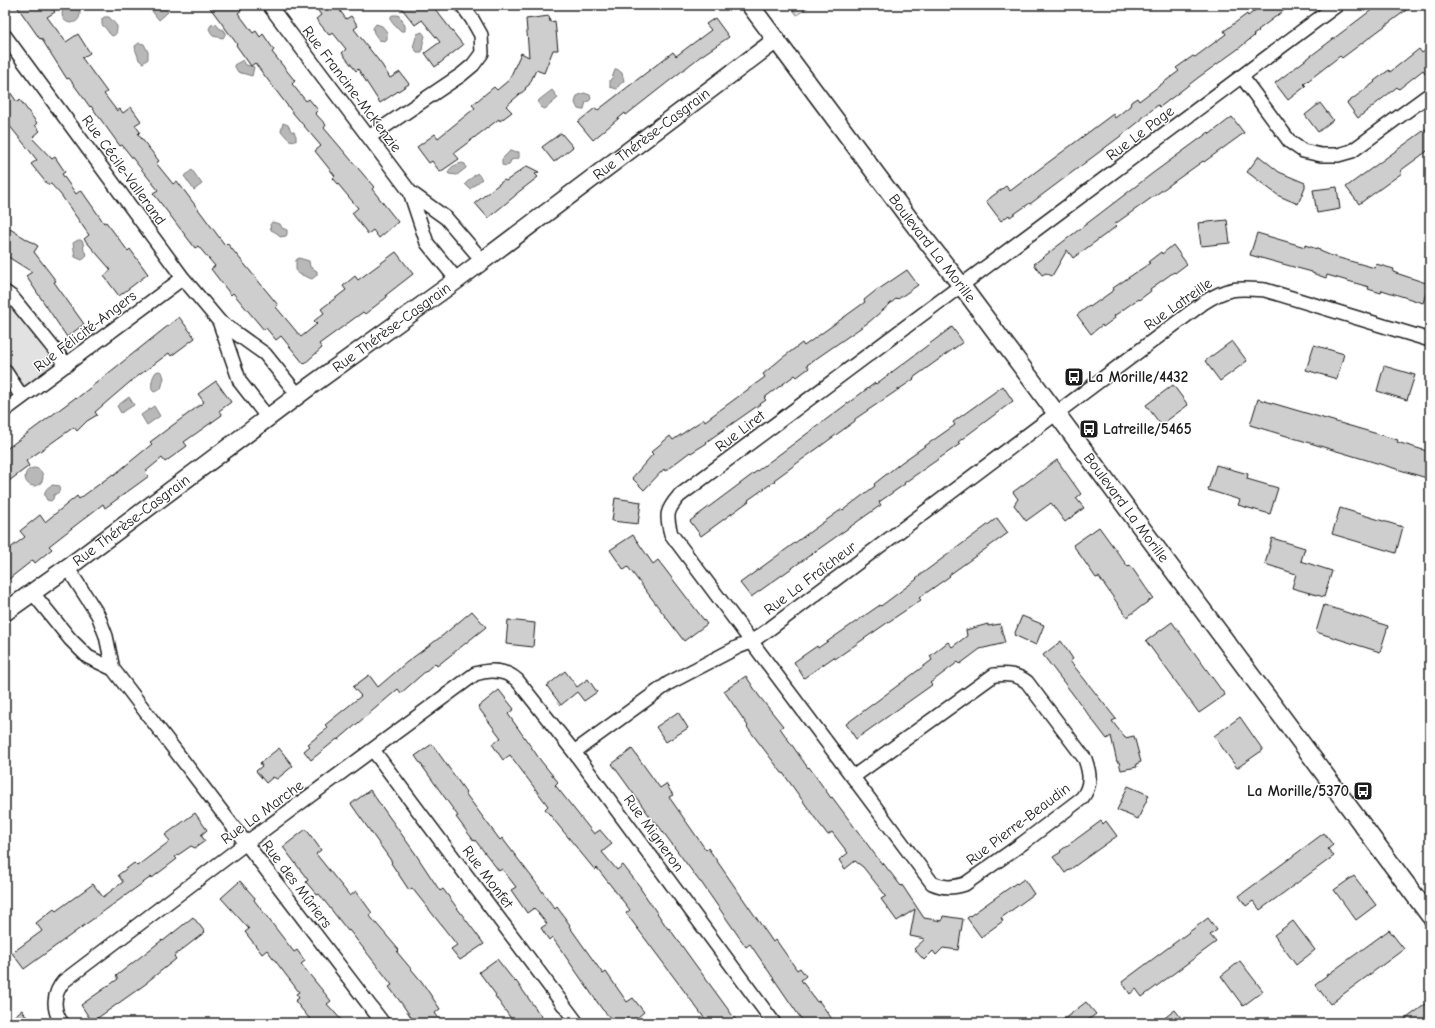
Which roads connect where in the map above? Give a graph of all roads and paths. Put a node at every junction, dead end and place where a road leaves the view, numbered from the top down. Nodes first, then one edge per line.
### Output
1 (269, 5) edge
2 (462, 5) edge
3 (750, 5) edge
4 (1337, 5) edge
5 (5, 36) edge
6 (776, 40) junction
7 (1242, 77) junction
8 (1430, 94) edge
9 (369, 138) junction
10 (410, 192) junction
11 (482, 260) junction
12 (183, 278) junction
13 (456, 280) junction
14 (961, 285) junction
15 (5, 292) edge
16 (219, 321) junction
17 (1430, 340) edge
18 (67, 365) junction
19 (5, 371) edge
20 (298, 395) junction
21 (22, 397) junction
22 (5, 410) edge
23 (1056, 414) junction
24 (268, 418) junction
25 (67, 567) junction
26 (32, 592) junction
27 (5, 612) edge
28 (751, 642) junction
29 (113, 669) junction
30 (499, 670) joint
31 (373, 750) junction
32 (574, 752) junction
33 (853, 776) junction
34 (246, 843) junction
35 (1430, 916) edge
36 (62, 1023) edge
37 (383, 1023) edge
38 (578, 1023) edge
39 (774, 1023) edge

1 - 9 street, Rue Francine-McKenzie
2 - 9 street
3 - 6 street, Boulevard La Morille
4 - 7 street, Rue Le Page
5 - 12 street, Rue Cécile-Vallerand
6 - 11 street, Rue Thérèse-Casgrain
6 - 14 street, Boulevard La Morille
7 - 8 street
7 - 14 street, Rue Le Page
9 - 10 street, Rue Francine-McKenzie
10 - 11 street, Rue Francine-McKenzie
10 - 13 street, Rue Francine-McKenzie
11 - 13 street, Rue Thérèse-Casgrain
12 - 16 street, Rue Cécile-Vallerand
12 - 18 street, Rue Félicité-Angers
13 - 20 street, Rue Thérèse-Casgrain
14 - 23 street, Boulevard La Morille
14 - 28 street, Rue Liret
15 - 18 street
16 - 20 street, Rue Cécile-Vallerand
16 - 24 street, Rue Cécile-Vallerand
17 - 23 street, Rue Latreille
18 - 21 street, Rue Félicité-Angers
19 - 21 street
20 - 24 street, Rue Thérèse-Casgrain
21 - 22 street, Rue Félicité-Angers
23 - 28 street, Rue La Fraîcheur
23 - 35 street, Boulevard La Morille
24 - 25 street, Rue Thérèse-Casgrain
25 - 26 street, Rue Thérèse-Casgrain
25 - 29 street, Rue des Mûriers
26 - 27 street, Rue Thérèse-Casgrain
26 - 29 street, Rue des Mûriers
28 - 32 street, Rue La Fraîcheur
28 - 33 street, Rue Pierre-Beaudin
29 - 34 street, Rue des Mûriers
30 - 31 street, Rue La Marche
30 - 32 street, Rue Migneron
31 - 34 street, Rue La Marche
31 - 38 street, Rue Monfet
32 - 39 street, Rue Migneron
33 - 33 street, Rue Pierre-Beaudin
34 - 36 street, Rue La Marche
34 - 37 street, Rue des Mûriers

